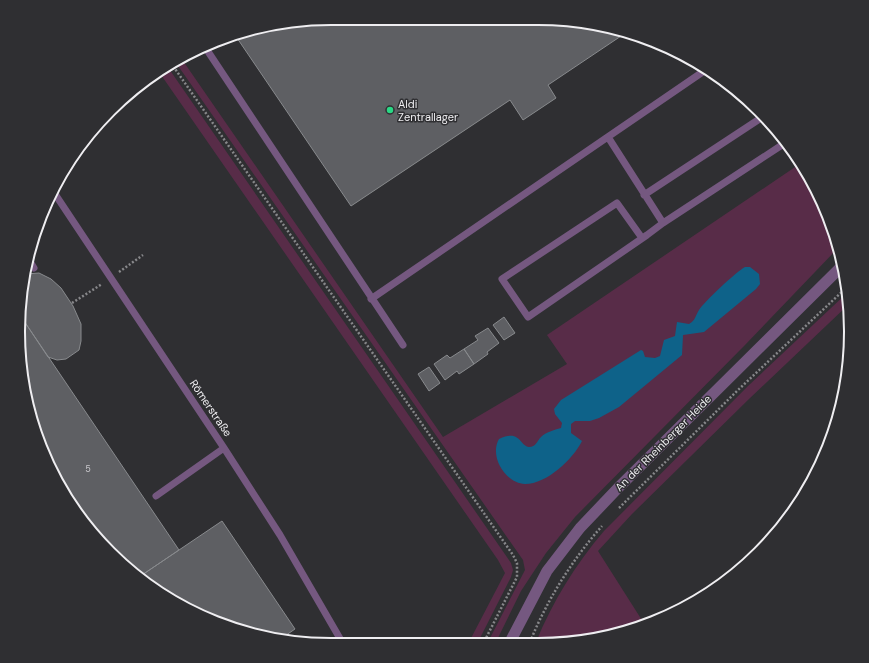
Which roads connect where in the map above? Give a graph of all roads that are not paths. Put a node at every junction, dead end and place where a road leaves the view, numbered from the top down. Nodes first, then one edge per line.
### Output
1 (208, 51) edge
2 (701, 73) edge
3 (759, 120) edge
4 (608, 137) junction
5 (781, 145) edge
6 (644, 195) junction
7 (57, 197) edge
8 (663, 223) junction
9 (642, 238) junction
10 (32, 265) edge
11 (34, 268) dead end
12 (838, 270) edge
13 (371, 299) junction
14 (402, 345) dead end
15 (224, 448) junction
16 (156, 496) dead end
17 (340, 638) edge
18 (512, 638) edge

1 - 13 lane
2 - 4 lane
3 - 6 lane
4 - 6 lane
4 - 13 lane
5 - 8 lane
6 - 8 lane
7 - 15 lane, Römerstraße
8 - 9 lane
9 - 9 lane
10 - 11 lane
12 - 18 street, An der Rheinberger Heide
13 - 14 lane
15 - 16 lane
15 - 17 lane, Römerstraße

